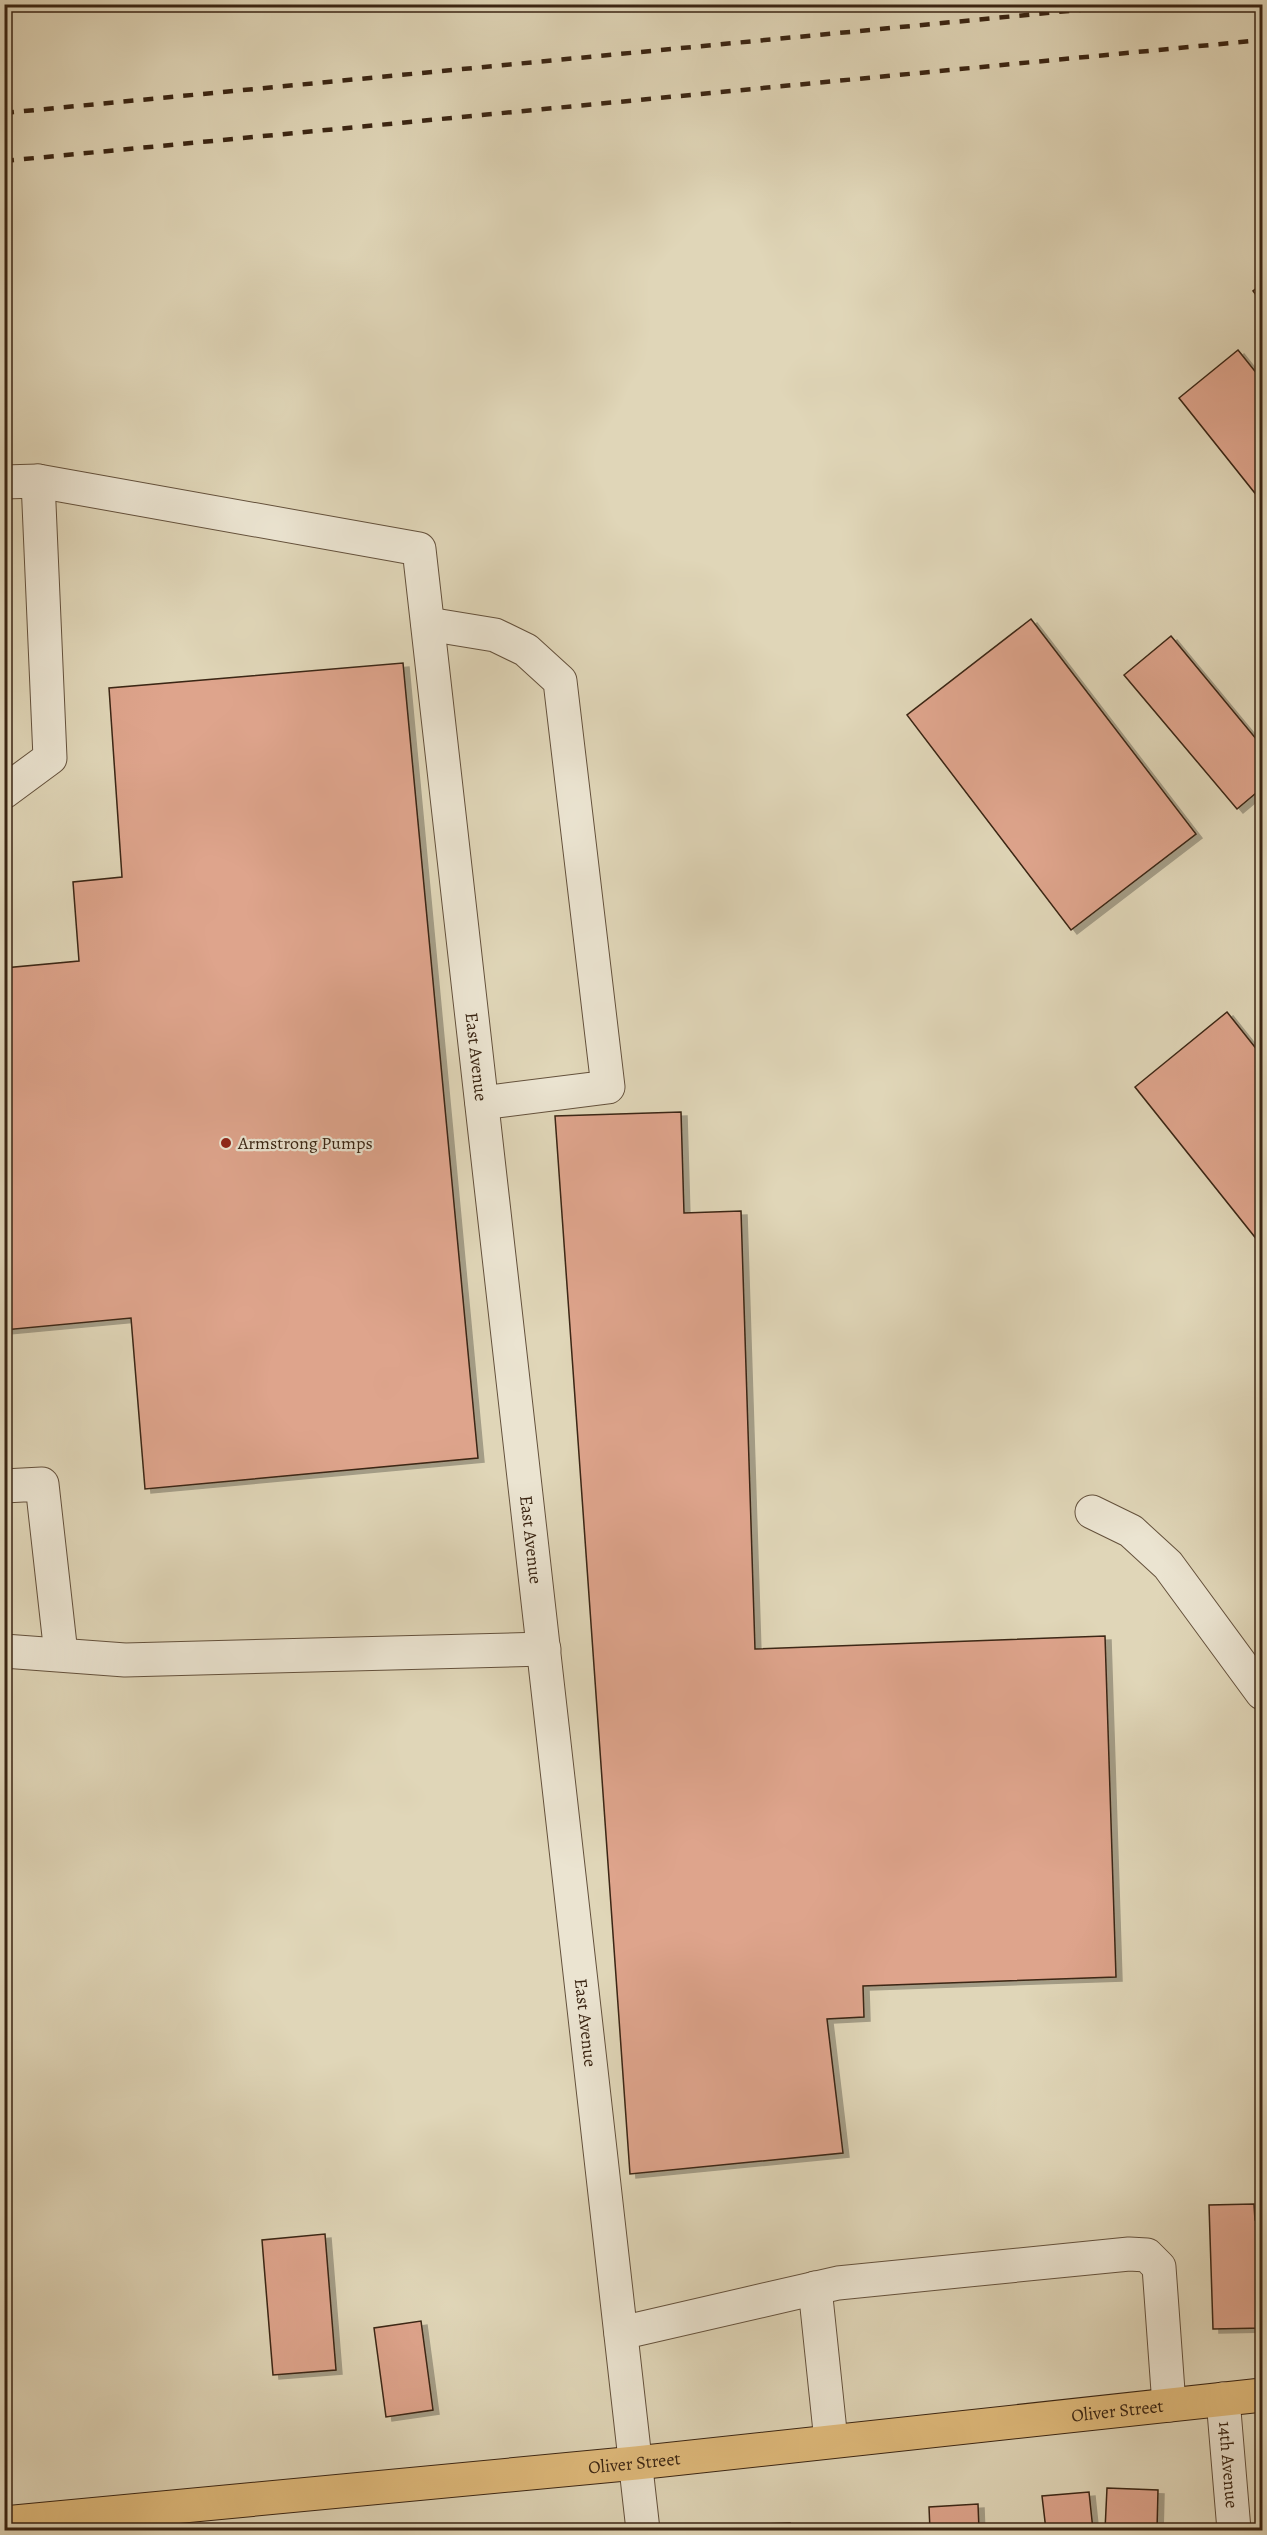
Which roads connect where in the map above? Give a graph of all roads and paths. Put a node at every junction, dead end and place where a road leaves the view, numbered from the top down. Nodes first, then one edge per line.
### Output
1 (38, 481) junction
2 (4, 482) edge
3 (429, 624) junction
4 (4, 792) edge
5 (482, 1103) junction
6 (4, 1486) edge
7 (1092, 1512) dead end
8 (544, 1649) junction
9 (4, 1651) edge
10 (60, 1654) junction
11 (1263, 1694) edge
12 (816, 2288) junction
13 (621, 2333) junction
14 (1263, 2395) edge
15 (1223, 2399) junction
16 (1169, 2405) junction
17 (831, 2441) junction
18 (636, 2463) junction
19 (4, 2523) edge
20 (81, 2523) edge
21 (644, 2530) edge
22 (1234, 2530) edge

1 - 2 street
1 - 3 street, East Avenue
1 - 4 street
3 - 5 street, East Avenue
3 - 5 street
5 - 8 street, East Avenue
6 - 10 street
7 - 11 street
8 - 10 street
8 - 13 street, East Avenue
9 - 10 street
12 - 13 street
12 - 16 street
12 - 17 street
13 - 18 street, East Avenue
14 - 15 main road, Oliver Street
15 - 16 main road, Oliver Street
15 - 22 street, 14th Avenue
16 - 17 main road, Oliver Street
17 - 18 main road, Oliver Street
18 - 20 main road, Oliver Street
18 - 21 street, East Avenue
19 - 20 main road, Oliver Street

